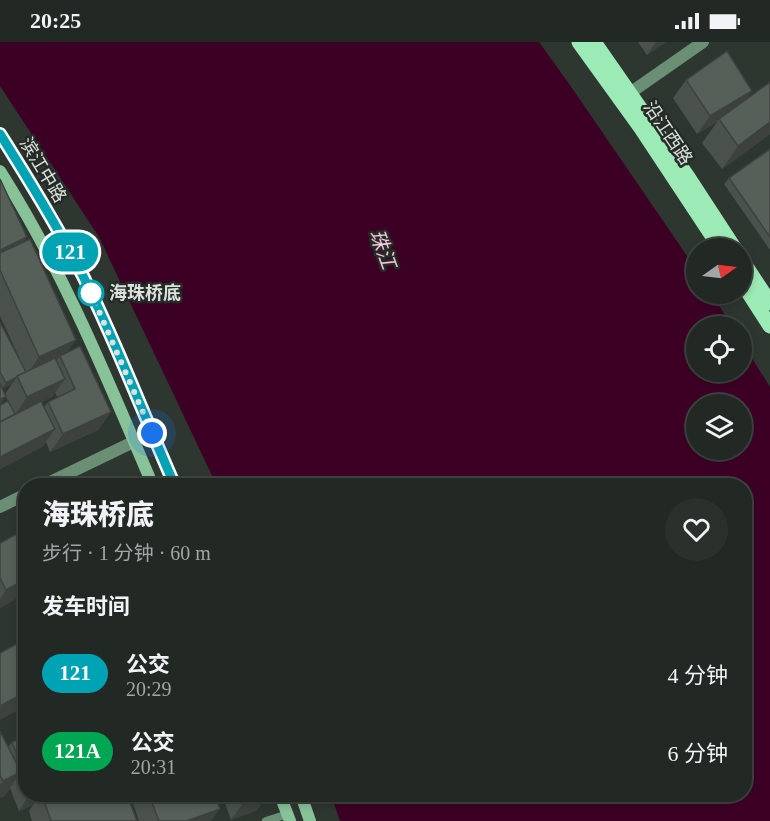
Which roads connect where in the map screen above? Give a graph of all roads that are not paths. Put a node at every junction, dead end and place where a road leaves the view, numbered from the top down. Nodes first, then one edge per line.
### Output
1 (579, 42) edge
2 (594, 42) edge
3 (703, 42) edge
4 (630, 93) junction
5 (0, 134) edge
6 (0, 171) edge
7 (714, 238) edge
8 (728, 238) edge
9 (752, 276) edge
10 (752, 297) edge
11 (770, 303) edge
12 (770, 326) edge
13 (152, 433) junction
14 (134, 441) junction
15 (58, 478) edge
16 (150, 478) edge
17 (171, 478) edge
18 (18, 498) edge
19 (0, 507) edge
20 (283, 802) edge
21 (303, 802) edge
22 (289, 817) edge
23 (266, 821) edge
24 (310, 821) edge

1 - 7 main road, 沿江西路
2 - 4 main road, 沿江西路
3 - 4 street
4 - 8 main road, 沿江西路
5 - 13 main road, 滨江中路
6 - 14 main road, 滨江中路
9 - 11 main road
10 - 12 main road
13 - 14 street
13 - 17 main road, 滨江中路
14 - 15 street
14 - 16 main road, 滨江中路
18 - 19 street
20 - 22 main road
21 - 24 main road
22 - 23 lane

